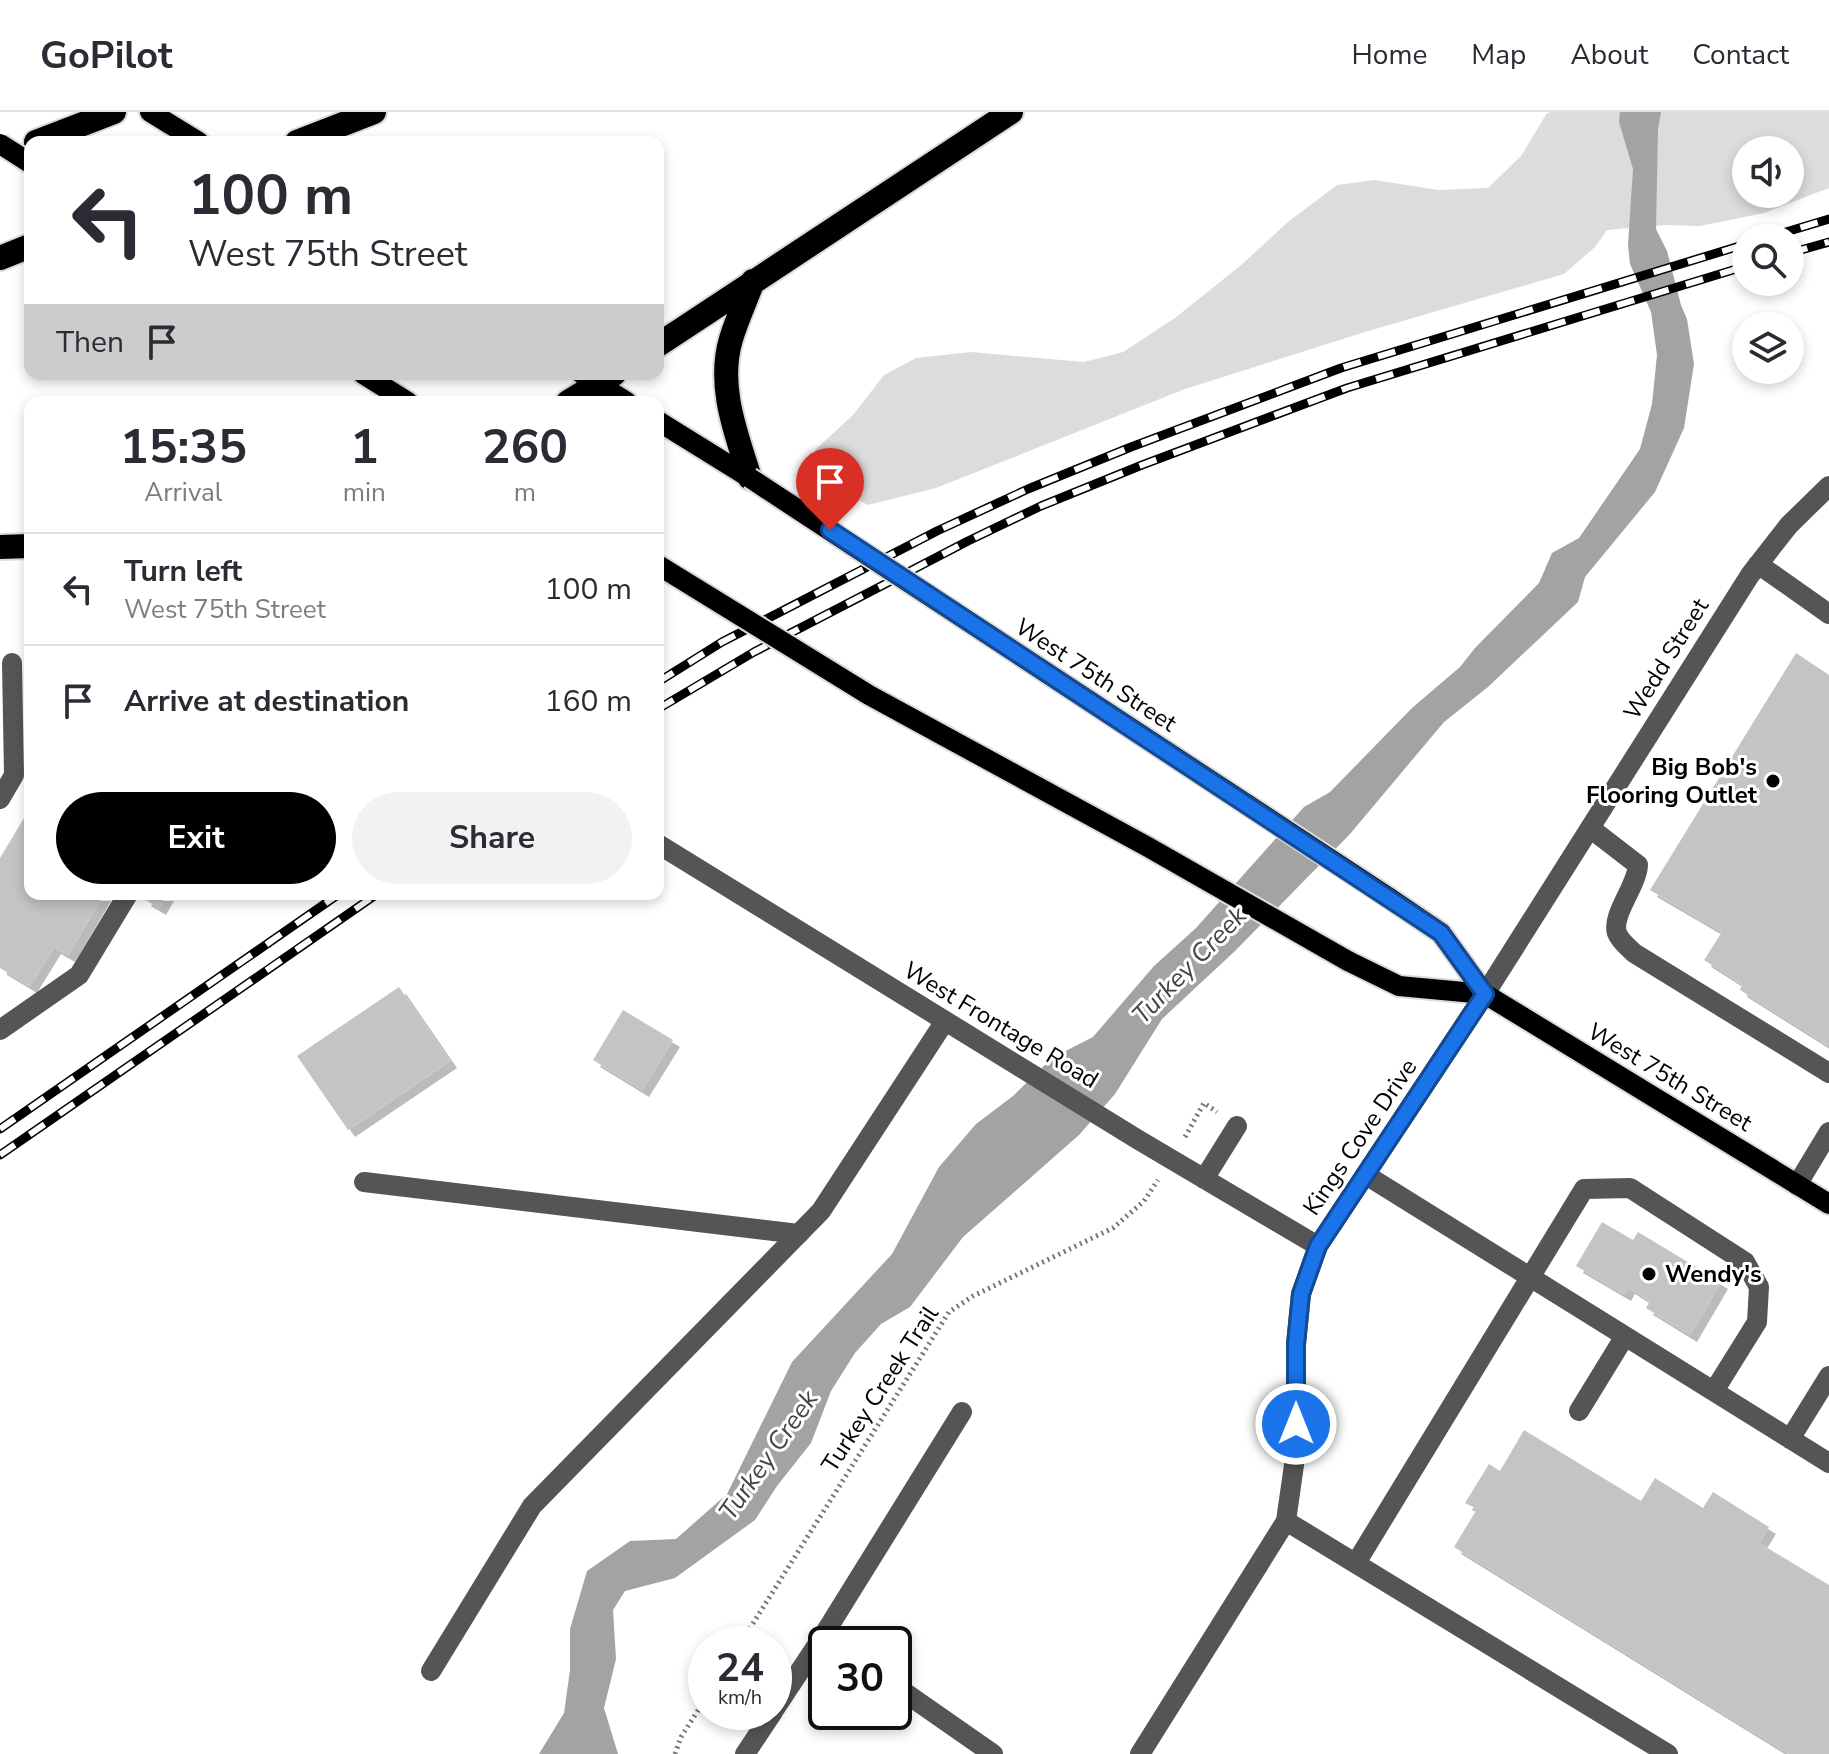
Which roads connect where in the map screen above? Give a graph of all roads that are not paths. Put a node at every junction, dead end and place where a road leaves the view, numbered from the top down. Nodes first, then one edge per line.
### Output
1 (114, 112) edge
2 (150, 112) edge
3 (374, 112) edge
4 (1011, 112) edge
5 (52, 136) edge
6 (189, 136) edge
7 (312, 136) edge
8 (0, 144) edge
9 (24, 146) edge
10 (0, 156) edge
11 (24, 159) edge
12 (24, 248) edge
13 (0, 258) edge
14 (753, 281) junction
15 (664, 341) edge
16 (373, 380) edge
17 (594, 380) edge
18 (601, 380) edge
19 (398, 396) edge
20 (575, 396) edge
21 (620, 396) edge
22 (664, 425) edge
23 (750, 478) junction
24 (1829, 486) edge
25 (24, 546) edge
26 (0, 547) edge
27 (1758, 564) junction
28 (664, 569) edge
29 (1829, 614) edge
30 (14, 663) edge
31 (22, 763) edge
32 (0, 799) edge
33 (1590, 828) junction
34 (664, 848) edge
35 (124, 900) edge
36 (1485, 994) junction
37 (945, 1021) junction
38 (0, 1030) edge
39 (1829, 1073) edge
40 (1237, 1126) road end
41 (1829, 1132) edge
42 (1366, 1175) junction
43 (1204, 1179) junction
44 (364, 1182) dead end
45 (1797, 1185) junction
46 (1829, 1204) edge
47 (799, 1234) junction
48 (1318, 1246) junction
49 (1531, 1277) junction
50 (1625, 1336) junction
51 (1829, 1376) edge
52 (1714, 1391) junction
53 (1579, 1411) dead end
54 (962, 1412) dead end
55 (1790, 1439) junction
56 (1829, 1463) edge
57 (1286, 1521) junction
58 (1356, 1563) junction
59 (837, 1626) edge
60 (808, 1667) edge
61 (431, 1671) dead end
62 (792, 1687) edge
63 (912, 1698) edge
64 (761, 1730) edge
65 (745, 1754) edge
66 (993, 1754) edge
67 (1140, 1754) edge
68 (1668, 1754) edge

1 - 5 highway
2 - 6 main road
3 - 7 highway
4 - 14 highway
8 - 11 main road, bridge
9 - 10 highway
12 - 13 highway
14 - 15 highway
14 - 23 highway
16 - 19 main road
17 - 20 highway
18 - 21 main road
22 - 23 main road, West 75th Street
23 - 36 main road, West 75th Street, bridge
24 - 27 street, Wedd Street
25 - 26 highway
27 - 29 street
27 - 33 street, Wedd Street
28 - 36 main road, West 75th Street, bridge
30 - 31 street
31 - 32 street
33 - 36 street, Wedd Street
33 - 39 street
34 - 37 street, West Frontage Road
35 - 38 street
36 - 42 street, Kings Cove Drive
36 - 45 main road, West 75th Street
37 - 43 street, West Frontage Road
37 - 47 street
40 - 43 street
41 - 45 street
42 - 48 street, Kings Cove Drive
42 - 49 street
43 - 48 street, West Frontage Road
44 - 47 street
45 - 46 main road, West 75th Street
47 - 61 street
48 - 57 street, Kings Cove Drive
49 - 50 street
49 - 52 street
49 - 58 street
50 - 52 street
50 - 53 street
51 - 55 street
52 - 55 street
54 - 59 street
55 - 56 street
57 - 58 street
57 - 67 street, Kings Cove Drive
58 - 68 street
60 - 62 street
63 - 66 street
64 - 65 street

